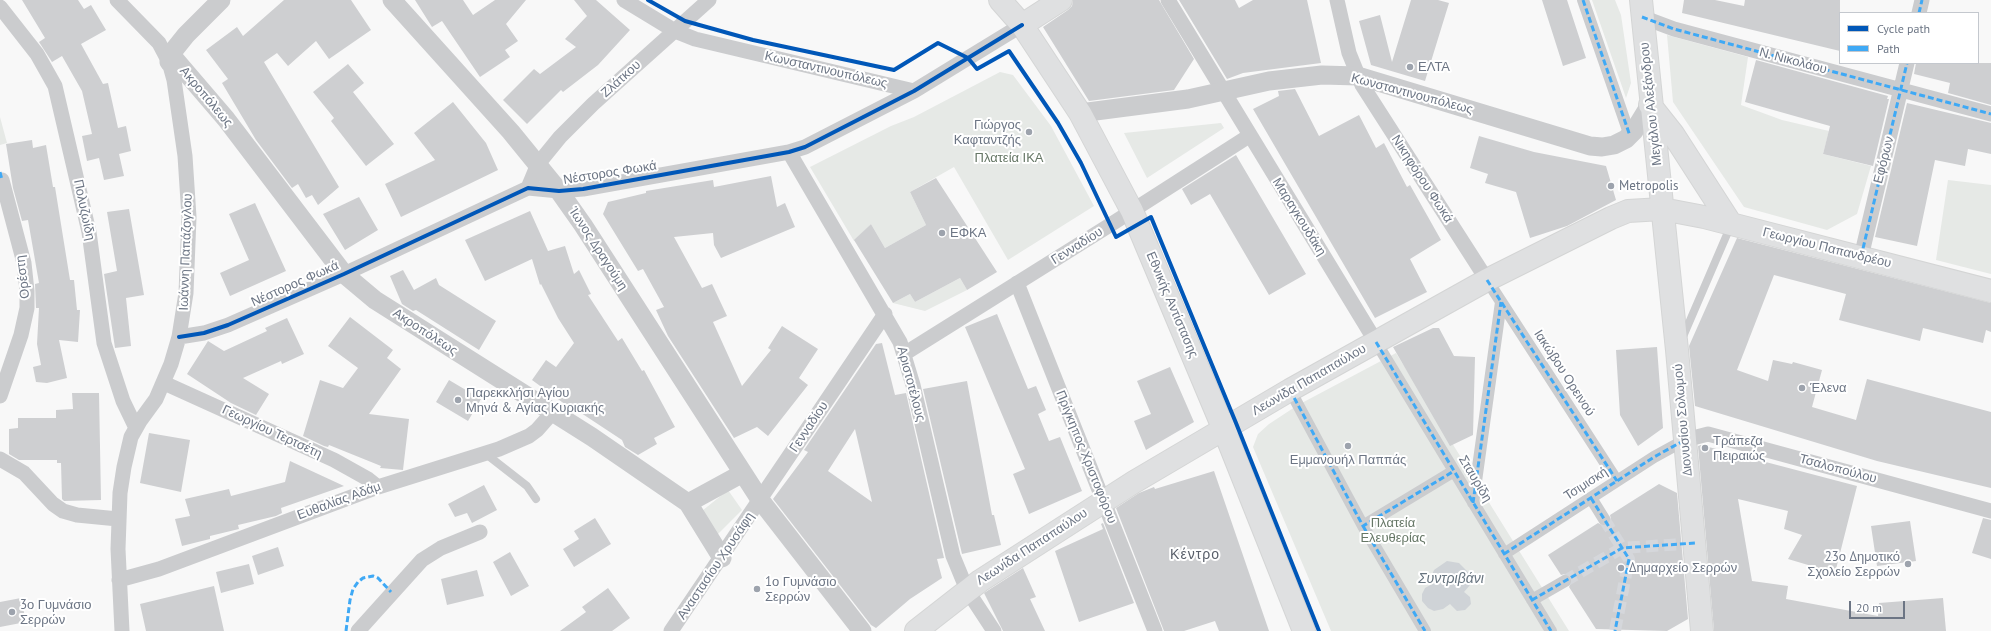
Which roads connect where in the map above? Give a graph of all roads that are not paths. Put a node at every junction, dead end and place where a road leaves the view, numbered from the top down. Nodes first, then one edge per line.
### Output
1 (117, 0) edge
2 (221, 0) edge
3 (392, 0) edge
4 (624, 0) edge
5 (709, 0) edge
6 (1000, 0) edge
7 (1061, 0) edge
8 (1168, 0) edge
9 (1337, 0) edge
10 (1583, 0) edge
11 (1922, 0) edge
12 (1641, 6) edge
13 (0, 7) edge
14 (1919, 12) edge
15 (1022, 25) junction
16 (675, 31) junction
17 (170, 59) junction
18 (1907, 64) edge
19 (1358, 76) junction
20 (914, 91) junction
21 (1222, 91) junction
22 (1900, 91) junction
23 (1650, 106) junction
24 (1080, 113) junction
25 (1991, 114) edge
26 (1249, 136) junction
27 (1630, 136) junction
28 (789, 152) junction
29 (538, 164) junction
30 (2, 180) dead end
31 (528, 188) junction
32 (558, 191) junction
33 (1662, 209) junction
34 (1132, 212) junction
35 (1732, 224) junction
36 (1861, 257) junction
37 (344, 274) junction
38 (1487, 280) junction
39 (1017, 283) junction
40 (1991, 291) edge
41 (1501, 302) junction
42 (885, 314) junction
43 (180, 338) junction
44 (1376, 342) junction
45 (1677, 350) junction
46 (904, 354) junction
47 (164, 383) junction
48 (1290, 390) junction
49 (0, 396) edge
50 (552, 413) junction
51 (136, 428) junction
52 (1224, 430) junction
53 (1685, 440) junction
54 (486, 454) junction
55 (0, 459) edge
56 (1454, 471) junction
57 (743, 473) junction
58 (1617, 481) junction
59 (378, 487) junction
60 (1591, 498) junction
61 (536, 499) dead end
62 (761, 501) junction
63 (1104, 501) junction
64 (688, 503) junction
65 (1473, 503) junction
66 (1991, 511) edge
67 (118, 519) junction
68 (1604, 519) tunnel mouth
69 (1363, 526) junction
70 (480, 532) dead end
71 (1504, 554) junction
72 (722, 558) junction
73 (119, 580) junction
74 (1565, 581) tunnel mouth
75 (967, 590) junction
76 (1532, 600) junction
77 (122, 631) edge
78 (358, 631) edge
79 (671, 631) edge
80 (862, 631) edge
81 (916, 631) edge
82 (994, 631) edge
83 (1155, 631) edge
84 (1304, 631) edge
85 (1424, 631) edge
86 (1551, 631) edge
87 (1702, 631) edge

1 - 17 street, Ιωάννη Παπάζογλου
2 - 17 street
3 - 29 street, Ίωνος Δραγούμη
4 - 16 street, Κωνσταντινουπόλεως
5 - 16 street, Ζλάτκου
6 - 15 main road, Εθνικής Αντίστασης
7 - 15 main road
8 - 21 street, Μαραγκουδάκη
9 - 19 street, Νικηφόρου Φωκά
10 - 27 street
11 - 14 street
12 - 22 street, Ν. Νικολάου
12 - 23 main road, Μεγάλου Αλεξάνδρου
13 - 51 street, Πολυζωίδη
15 - 20 street
15 - 24 main road, Εθνικής Αντίστασης
16 - 20 street, Κωνσταντινουπόλεως
16 - 29 street, Ζλάτκου
17 - 37 street, Ακροπόλεως
17 - 43 street, Ιωάννη Παπάζογλου
18 - 22 street, Εφόρων
19 - 21 street, Κωνσταντινουπόλεως
19 - 27 street, Κωνσταντινουπόλεως
19 - 38 street, Νικηφόρου Φωκά
20 - 28 street, Νέστορος Φωκά
21 - 24 street, Κωνσταντινουπόλεως
21 - 26 street, Μαραγκουδάκη
22 - 25 street, Ν. Νικολάου
22 - 36 street, Εφόρων
23 - 27 street, Κωνσταντινουπόλεως
23 - 33 main road, Μεγάλου Αλεξάνδρου
23 - 35 main road
24 - 34 main road, Εθνικής Αντίστασης
26 - 34 street, Γενναδίου
26 - 44 street, Μαραγκουδάκη
28 - 32 street, Νέστορος Φωκά
28 - 42 street, Αριστοτέλους
29 - 31 street, Ζλάτκου
29 - 32 street, Ίωνος Δραγούμη
30 - 49 street, Ορέστη
31 - 32 street, Νέστορος Φωκά
31 - 37 street, Νέστορος Φωκά
32 - 57 street, Ίωνος Δραγούμη
33 - 35 main road, Γεωργίου Παπανδρέου
33 - 38 main road, Λεωνίδα Παπαπαύλου
33 - 45 main road, Διονυσίου Σολωμού
34 - 39 street, Γενναδίου
34 - 52 main road, Εθνικής Αντίστασης
35 - 36 main road, Γεωργίου Παπανδρέου
35 - 45 lane
36 - 40 main road, Γεωργίου Παπανδρέου
37 - 43 street, Νέστορος Φωκά
37 - 50 street, Ακροπόλεως
38 - 41 street, Ιακώβου Ορεινού
38 - 44 main road, Λεωνίδα Παπαπαύλου
39 - 46 street, Γενναδίου
39 - 63 street, Πρίγκηπος Χριστοφόρου
41 - 58 street, Ιακώβου Ορεινού
41 - 65 street
42 - 46 street, Αριστοτέλους
42 - 62 street, Γενναδίου
43 - 47 street, Ιωάννη Παπάζογλου
44 - 48 main road, Λεωνίδα Παπαπαύλου
44 - 56 street, Σταυρίδη
45 - 53 main road, Διονυσίου Σολωμού
46 - 75 street, Αριστοτέλους
47 - 51 street, Ιωάννη Παπάζογλου
47 - 59 street, Γεωργίου Τερτσέτη
48 - 52 main road, Λεωνίδα Παπαπαύλου
48 - 69 street
50 - 54 street, Ευθαλίας Αδάμ
50 - 64 street, Ακροπόλεως
51 - 67 street, Ιωάννη Παπάζογλου
52 - 63 main road, Λεωνίδα Παπαπαύλου
52 - 84 main road, Εθνικής Αντίστασης
53 - 58 street, Τσιμισκή
53 - 66 street, Τσαλοπούλου
53 - 87 main road, Διονυσίου Σολωμού
54 - 59 street, Ευθαλίας Αδάμ
54 - 61 lane
55 - 67 street
56 - 65 street, Σταυρίδη
56 - 69 street
57 - 62 street, Ίωνος Δραγούμη
57 - 64 street
58 - 60 street, Τσιμισκή
59 - 73 street, Ευθαλίας Αδάμ
60 - 68 street
60 - 71 street, Τσιμισκή
62 - 72 street, Αναστασίου Χρυσάφη
62 - 80 street, Ίωνος Δραγούμη
63 - 75 main road, Λεωνίδα Παπαπαύλου
63 - 83 street, Πρίγκηπος Χριστοφόρου
64 - 72 street
65 - 71 street, Σταυρίδη
67 - 73 street, Ιωάννη Παπάζογλου
69 - 85 street
70 - 78 street
71 - 76 street, Σταυρίδη
72 - 79 street, Αναστασίου Χρυσάφη
73 - 77 street, Ιωάννη Παπάζογλου
74 - 76 street
75 - 81 main road, Λεωνίδα Παπαπαύλου
75 - 82 street, Αριστοτέλους
76 - 86 street, Σταυρίδη

